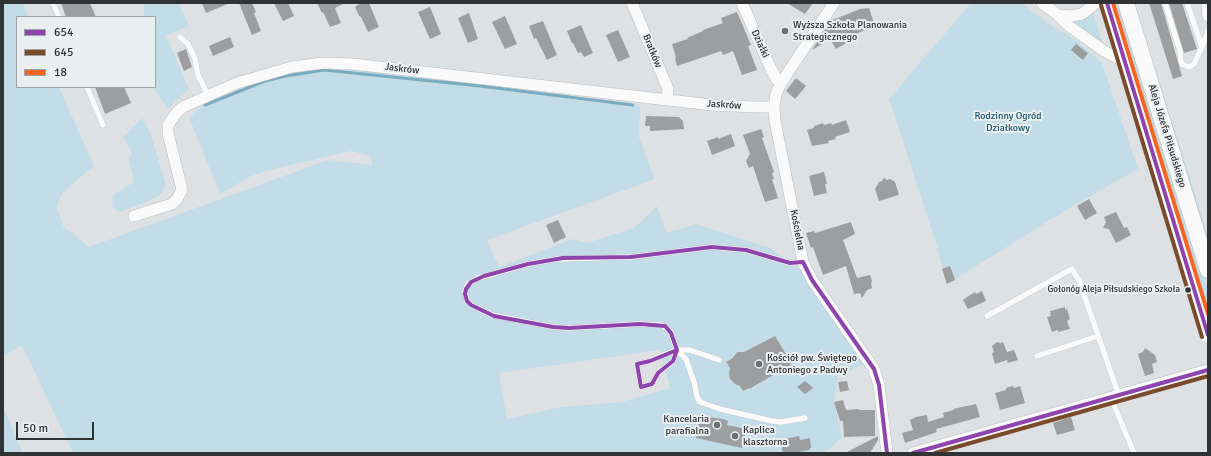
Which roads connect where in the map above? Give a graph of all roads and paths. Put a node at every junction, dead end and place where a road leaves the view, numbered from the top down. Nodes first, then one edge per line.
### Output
1 (53, 3) edge
2 (632, 3) edge
3 (742, 3) edge
4 (834, 3) edge
5 (1042, 3) edge
6 (1096, 3) edge
7 (1107, 3) edge
8 (1126, 3) edge
9 (1165, 3) edge
10 (1187, 3) edge
11 (1207, 3) edge
12 (1058, 15) junction
13 (59, 16) edge
14 (1208, 16) edge
15 (1208, 31) edge
16 (180, 36) dead end
17 (1202, 47) junction
18 (1125, 62) junction
19 (782, 83) junction
20 (87, 88) edge
21 (208, 95) junction
22 (667, 100) junction
23 (774, 107) junction
24 (103, 125) dead end
25 (134, 216) dead end
26 (803, 262) junction
27 (1208, 270) edge
28 (987, 316) dead end
29 (1208, 335) edge
30 (1098, 336) junction
31 (677, 350) junction
32 (1037, 356) dead end
33 (719, 360) dead end
34 (1208, 370) edge
35 (1115, 397) junction
36 (805, 418) dead end
37 (887, 453) edge
38 (913, 453) edge
39 (1134, 453) edge

1 - 13 lane
2 - 22 street, Bratków
3 - 19 street, Działki
4 - 19 street, Kościelna
5 - 12 street
6 - 12 street
7 - 18 street, Aleja Józefa Piłsudskiego
8 - 27 street, Aleja Józefa Piłsudskiego
9 - 17 lane
10 - 17 lane
11 - 14 street
12 - 18 street
15 - 17 lane
16 - 21 lane
18 - 29 street, Aleja Józefa Piłsudskiego
19 - 23 street, Kościelna
20 - 24 lane
21 - 22 street, Jaskrów
21 - 25 street, Jaskrów
22 - 23 street, Jaskrów
23 - 26 street, Kościelna
26 - 31 lane
26 - 37 street, Kościelna
28 - 30 lane
30 - 32 lane
30 - 35 lane
31 - 31 lane
31 - 33 lane
31 - 36 lane
34 - 35 street
35 - 38 street
35 - 39 lane

